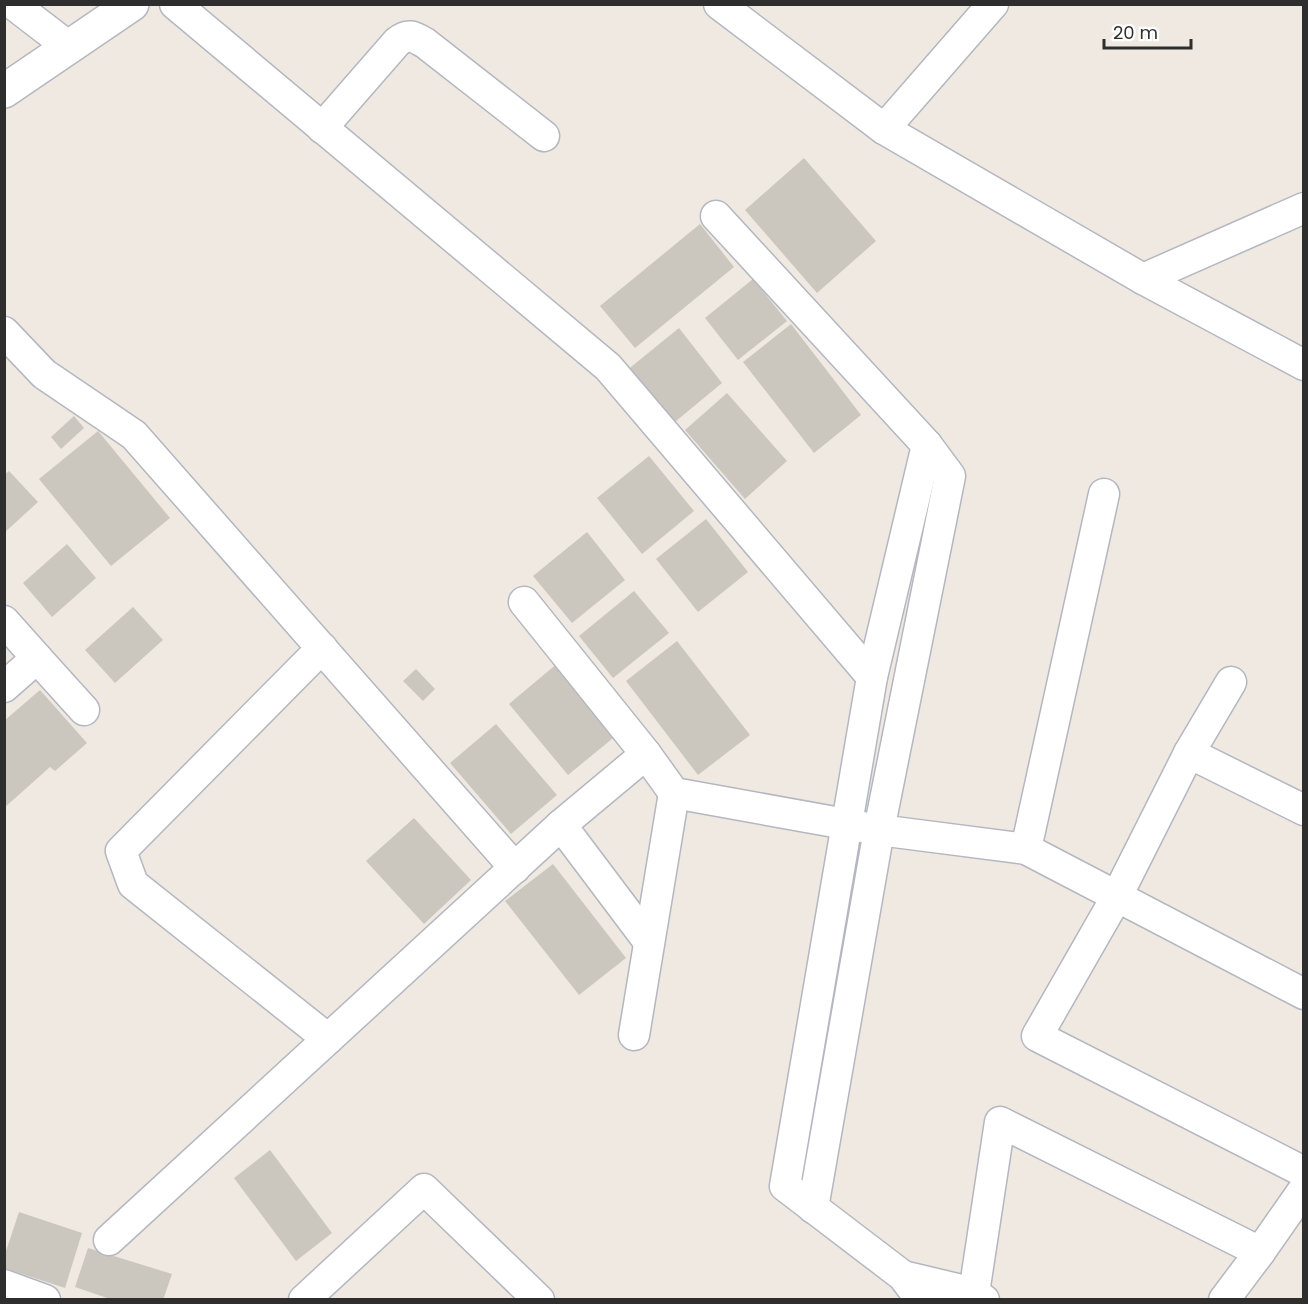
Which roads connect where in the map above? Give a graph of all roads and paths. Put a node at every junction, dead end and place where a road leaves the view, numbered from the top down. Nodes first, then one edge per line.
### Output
1 (13, 4) edge
2 (132, 4) edge
3 (175, 4) edge
4 (719, 4) edge
5 (993, 4) edge
6 (69, 47) junction
7 (4, 92) edge
8 (322, 128) junction
9 (884, 129) junction
10 (544, 136) dead end
11 (1304, 208) edge
12 (716, 216) dead end
13 (1143, 279) junction
14 (4, 332) edge
15 (1304, 365) edge
16 (927, 445) junction
17 (1104, 494) dead end
18 (524, 602) dead end
19 (4, 621) edge
20 (322, 648) junction
21 (38, 658) junction
22 (872, 677) junction
23 (1231, 682) dead end
24 (4, 687) edge
25 (84, 710) dead end
26 (1189, 753) junction
27 (646, 754) junction
28 (674, 793) junction
29 (1304, 810) edge
30 (561, 825) junction
31 (846, 825) junction
32 (879, 830) junction
33 (1026, 849) junction
34 (515, 868) junction
35 (1116, 898) junction
36 (649, 942) junction
37 (1304, 994) edge
38 (634, 1035) dead end
39 (328, 1039) junction
40 (1304, 1172) edge
41 (1304, 1189) edge
42 (813, 1208) junction
43 (109, 1240) dead end
44 (1260, 1252) junction
45 (903, 1276) junction
46 (4, 1285) edge
47 (979, 1296) edge
48 (45, 1299) edge
49 (304, 1299) edge
50 (539, 1299) edge
51 (921, 1299) edge
52 (1224, 1299) edge

1 - 6 street
2 - 6 street
3 - 8 street
4 - 9 street
5 - 9 street
6 - 7 street
8 - 10 street
8 - 22 street
9 - 13 street
11 - 13 street
12 - 16 street
13 - 15 street
14 - 20 street
16 - 22 street
16 - 32 street
17 - 33 street
18 - 27 street
19 - 21 street
20 - 34 street
20 - 39 street
21 - 24 street
21 - 25 street
22 - 31 street
23 - 26 street
26 - 29 street
26 - 35 street
27 - 28 street
27 - 30 street
28 - 31 street
28 - 36 street
30 - 34 street
30 - 36 street
31 - 32 street
31 - 42 street
32 - 33 street
32 - 42 street
33 - 35 street
34 - 39 street
35 - 37 street
35 - 40 street
36 - 38 street
39 - 43 street
41 - 44 street
42 - 45 street
44 - 47 street
44 - 52 street
45 - 47 street
45 - 51 street
46 - 48 street
49 - 50 street

